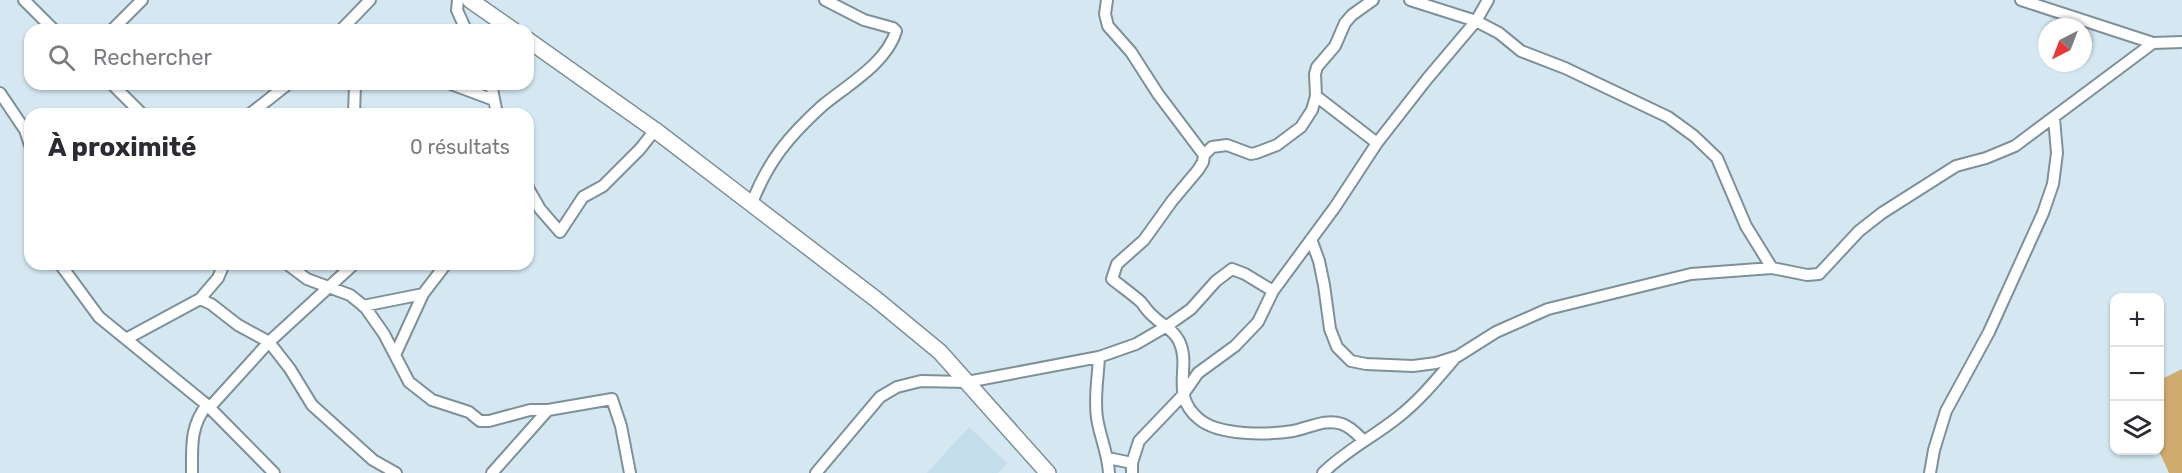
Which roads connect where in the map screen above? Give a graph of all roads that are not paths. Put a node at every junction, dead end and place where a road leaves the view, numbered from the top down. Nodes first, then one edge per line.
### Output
1 (24, 0) edge
2 (142, 0) edge
3 (370, 0) edge
4 (458, 0) edge
5 (470, 0) edge
6 (825, 0) edge
7 (1107, 0) edge
8 (1373, 0) edge
9 (1410, 0) edge
10 (1488, 0) edge
11 (2021, 0) edge
12 (837, 2) edge
13 (1476, 21) junction
14 (48, 24) edge
15 (118, 24) edge
16 (347, 24) edge
17 (463, 24) edge
18 (504, 24) edge
19 (2182, 42) edge
20 (2152, 43) junction
21 (534, 44) edge
22 (118, 90) edge
23 (280, 90) edge
24 (355, 90) edge
25 (467, 90) edge
26 (492, 90) edge
27 (0, 93) edge
28 (1316, 96) junction
29 (494, 100) junction
30 (136, 108) edge
31 (258, 108) edge
32 (354, 108) edge
33 (496, 108) edge
34 (2054, 118) junction
35 (24, 129) edge
36 (656, 130) junction
37 (1377, 143) junction
38 (1204, 155) junction
39 (534, 198) edge
40 (752, 203) junction
41 (1311, 239) junction
42 (1772, 268) junction
43 (64, 270) edge
44 (221, 270) edge
45 (295, 270) edge
46 (347, 270) edge
47 (441, 270) edge
48 (328, 287) junction
49 (1273, 291) junction
50 (423, 294) junction
51 (200, 300) junction
52 (363, 306) junction
53 (1167, 326) junction
54 (126, 339) junction
55 (269, 342) junction
56 (395, 355) junction
57 (1458, 356) junction
58 (1099, 357) junction
59 (968, 382) junction
60 (1182, 396) junction
61 (209, 406) junction
62 (548, 410) junction
63 (1364, 441) junction
64 (258, 458) junction
65 (1108, 458) junction
66 (1132, 468) edge
67 (192, 473) edge
68 (257, 473) edge
69 (274, 473) edge
70 (396, 473) edge
71 (492, 473) edge
72 (630, 473) edge
73 (816, 473) edge
74 (1048, 473) edge
75 (1109, 473) edge
76 (1323, 473) edge
77 (1930, 473) edge

1 - 14 street
2 - 15 street
3 - 16 street
4 - 17 street
5 - 18 street
6 - 12 street
7 - 38 street
8 - 28 street
9 - 13 street
10 - 13 street
11 - 20 street
12 - 40 street
13 - 37 street
13 - 42 street
19 - 20 street
20 - 34 street
21 - 36 street
22 - 30 street
23 - 31 street
24 - 32 street
25 - 29 street
26 - 29 street
27 - 35 street
28 - 37 street
28 - 38 street
29 - 33 street
34 - 42 street
34 - 77 street
36 - 39 street
36 - 40 street
37 - 41 street
38 - 53 street
40 - 59 street
41 - 49 street
41 - 57 street
42 - 57 street
43 - 54 street
44 - 51 street
45 - 48 street
46 - 48 street
47 - 50 street
48 - 52 street
48 - 55 street
49 - 53 street
49 - 60 street
50 - 52 street
50 - 56 street
51 - 54 street
51 - 55 street
52 - 56 street
53 - 58 street
53 - 60 street
54 - 61 street
55 - 61 street
55 - 70 street
56 - 62 street
57 - 63 street
58 - 59 street
58 - 65 street
59 - 73 street
59 - 74 street
60 - 63 street
60 - 66 street
61 - 64 street
61 - 67 street
62 - 71 street
62 - 72 street
63 - 76 street
64 - 68 street
64 - 69 street
65 - 66 street
65 - 75 street

